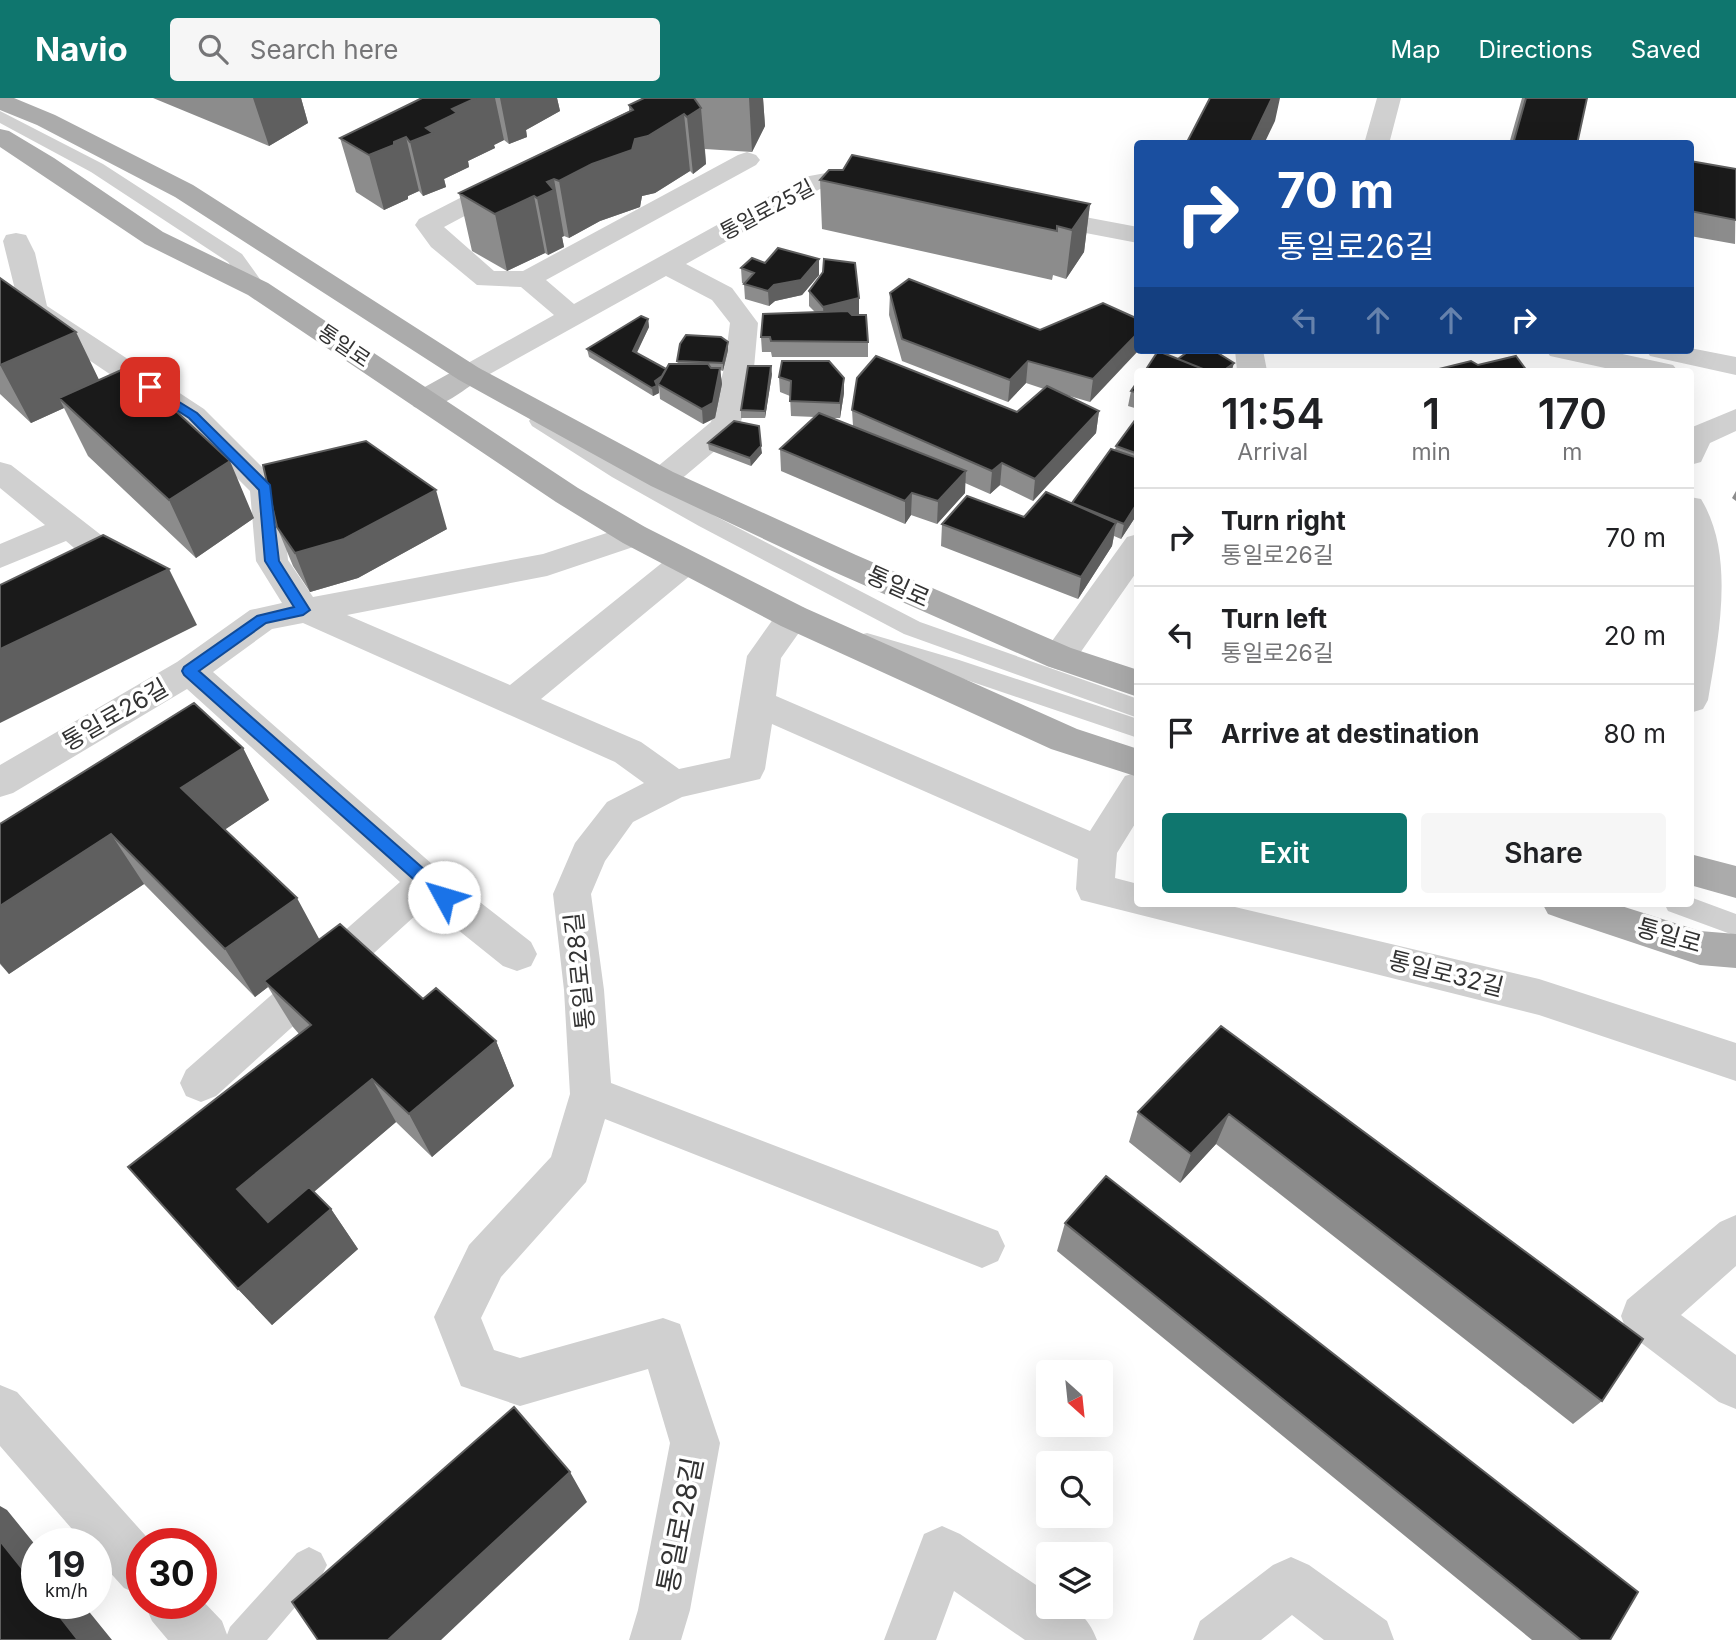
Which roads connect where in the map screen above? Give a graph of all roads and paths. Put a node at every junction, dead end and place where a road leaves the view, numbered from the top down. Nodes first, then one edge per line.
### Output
1 (1389, 98) edge
2 (0, 101) edge
3 (0, 116) edge
4 (0, 136) edge
5 (1377, 140) edge
6 (747, 160) dead end
7 (534, 169) edge
8 (895, 189) edge
9 (1016, 212) edge
10 (1134, 234) edge
11 (16, 241) dead end
12 (666, 265) junction
13 (528, 279) junction
14 (258, 289) junction
15 (573, 317) junction
16 (1580, 354) edge
17 (1679, 354) edge
18 (1736, 366) edge
19 (1648, 368) edge
20 (469, 374) junction
21 (1694, 378) edge
22 (1736, 386) edge
23 (425, 400) junction
24 (1736, 419) edge
25 (1694, 445) edge
26 (0, 472) edge
27 (662, 479) junction
28 (1694, 521) edge
29 (69, 527) junction
30 (634, 535) junction
31 (1134, 551) edge
32 (0, 557) edge
33 (685, 562) junction
34 (133, 578) edge
35 (303, 610) junction
36 (806, 622) junction
37 (1059, 657) junction
38 (190, 671) junction
39 (1694, 677) edge
40 (1134, 683) edge
41 (513, 702) junction
42 (757, 703) junction
43 (1134, 708) edge
44 (1134, 728) edge
45 (1134, 763) edge
46 (0, 783) edge
47 (673, 785) junction
48 (1134, 792) edge
49 (1098, 851) junction
50 (1694, 870) edge
51 (1736, 882) edge
52 (426, 883) junction
53 (1694, 884) edge
54 (1736, 890) edge
55 (1134, 899) edge
56 (1168, 907) edge
57 (1574, 907) edge
58 (1688, 907) edge
59 (1736, 925) edge
60 (1736, 951) edge
61 (517, 954) dead end
62 (1736, 1062) edge
63 (201, 1083) dead end
64 (591, 1094) junction
65 (1736, 1237) edge
66 (982, 1246) dead end
67 (1736, 1385) edge
68 (0, 1409) edge
69 (126, 1552) edge
70 (309, 1565) dead end
71 (184, 1619) edge
72 (203, 1640) edge
73 (243, 1640) edge
74 (655, 1640) edge
75 (909, 1640) edge
76 (1071, 1640) edge
77 (1219, 1640) edge
78 (1368, 1640) edge

1 - 5 street
2 - 20 main road, 통일로
3 - 14 lane
4 - 14 main road, 통일로
6 - 13 street
7 - 13 street
8 - 12 street, 통일로25길
9 - 10 street
11 - 35 street
12 - 15 street, 통일로25길
12 - 27 street
13 - 15 street
14 - 23 main road, 통일로
15 - 20 street, 통일로25길
16 - 19 street
17 - 18 street
20 - 23 main road
20 - 27 main road, 통일로
20 - 43 lane
21 - 22 street
23 - 30 main road, 통일로
24 - 25 street
26 - 29 street
27 - 37 main road, 통일로
28 - 39 street
29 - 32 street
29 - 34 street
30 - 33 main road, 통일로
30 - 35 street, 통일로26길
31 - 37 street
33 - 36 main road, 통일로
33 - 41 street
35 - 38 street, 통일로26길
35 - 41 street
36 - 42 street, 통일로28길
36 - 44 lane
36 - 45 main road, 통일로
37 - 40 main road, 통일로
38 - 46 street, 통일로26길
38 - 52 street
41 - 47 street
42 - 47 street, 통일로28길
42 - 49 street
47 - 64 street, 통일로28길
48 - 49 street
49 - 55 street
50 - 51 main road
52 - 61 street
52 - 63 street
53 - 54 lane
56 - 62 street, 통일로32길
57 - 60 main road, 통일로
58 - 59 lane
64 - 66 street
64 - 74 street, 통일로28길
65 - 67 street
68 - 69 street
70 - 73 lane
71 - 72 street
75 - 76 street
77 - 78 street

